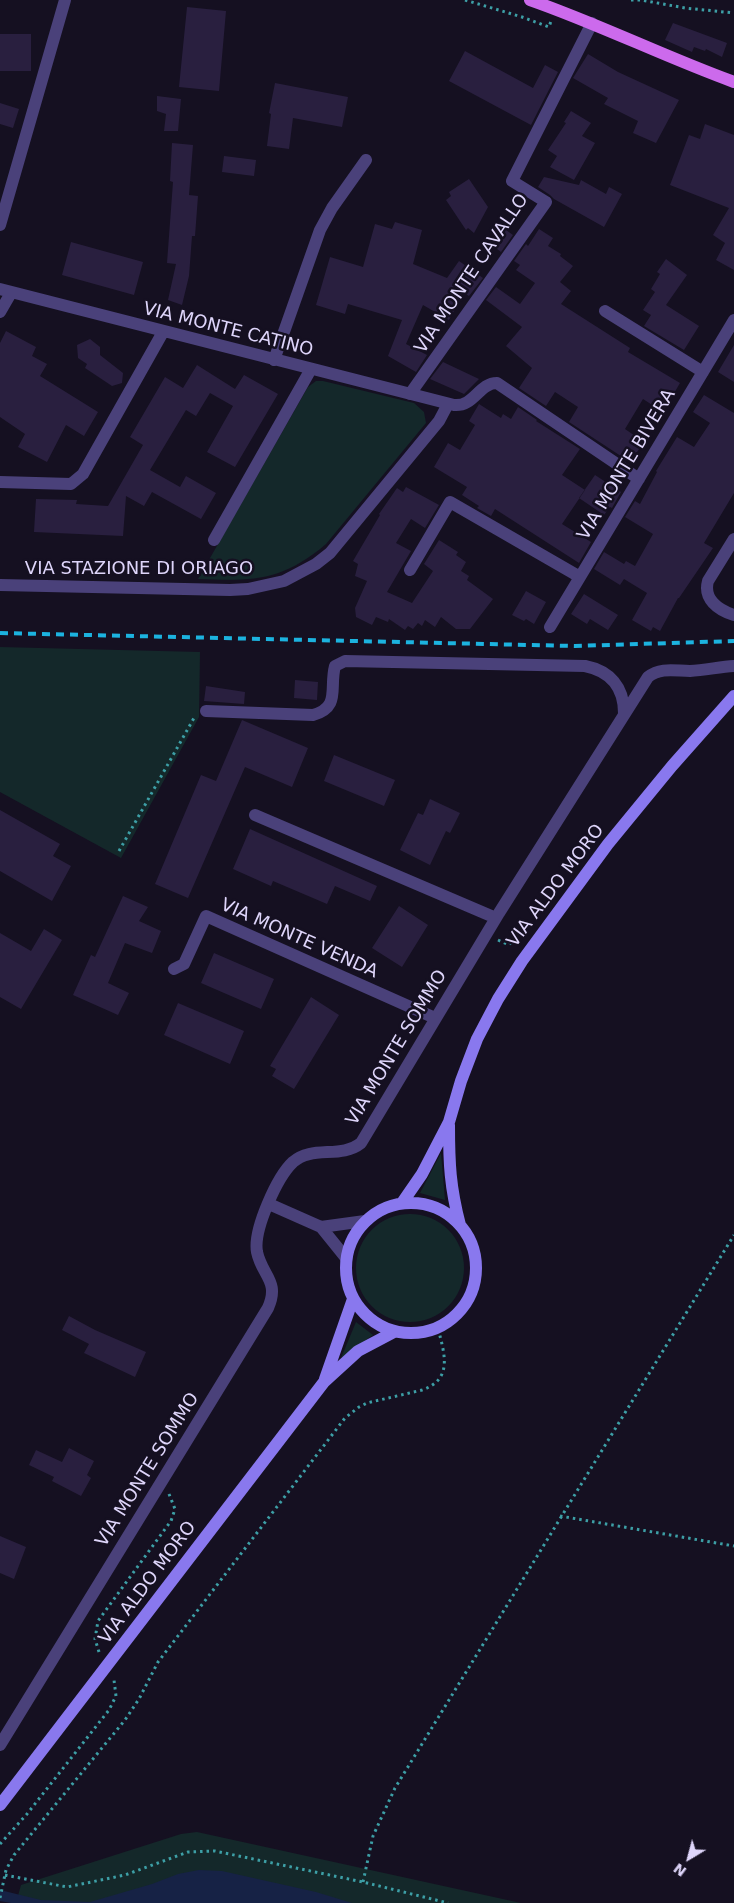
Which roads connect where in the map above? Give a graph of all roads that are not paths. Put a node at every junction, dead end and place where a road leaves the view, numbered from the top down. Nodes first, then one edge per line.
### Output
1 (65, 0) edge
2 (530, 0) edge
3 (592, 23) junction
4 (734, 82) edge
5 (366, 160) dead end
6 (0, 226) edge
7 (6, 291) edge
8 (605, 310) dead end
9 (0, 312) edge
10 (734, 320) edge
11 (163, 332) junction
12 (274, 360) junction
13 (311, 369) junction
14 (703, 372) junction
15 (410, 394) junction
16 (448, 404) junction
17 (639, 479) junction
18 (0, 482) edge
19 (734, 539) edge
20 (214, 540) dead end
21 (410, 570) dead end
22 (580, 577) junction
23 (0, 585) edge
24 (731, 612) edge
25 (550, 627) dead end
26 (734, 666) edge
27 (734, 696) edge
28 (206, 711) road end
29 (624, 713) junction
30 (255, 815) dead end
31 (496, 918) junction
32 (174, 969) dead end
33 (435, 1018) junction
34 (449, 1122) junction
35 (402, 1203) junction
36 (269, 1204) junction
37 (365, 1221) junction
38 (460, 1225) junction
39 (320, 1227) junction
40 (346, 1258) junction
41 (353, 1299) junction
42 (394, 1332) junction
43 (324, 1382) junction
44 (0, 1745) edge
45 (0, 1805) edge

1 - 6 street
2 - 3 main road
3 - 4 main road
3 - 15 street, VIA MONTE CAVALLO
5 - 12 street
7 - 9 street
7 - 11 street, VIA MONTE CATINO
8 - 14 street
10 - 14 street, VIA MONTE BIVERA
11 - 12 street, VIA MONTE CATINO
11 - 18 street
12 - 13 street, VIA MONTE CATINO
13 - 15 street, VIA MONTE CATINO
13 - 20 street
14 - 17 street, VIA MONTE BIVERA
15 - 16 street, VIA MONTE CATINO
16 - 17 street, VIA MONTE CATINO
16 - 23 street, VIA STAZIONE DI ORIAGO
17 - 22 street, VIA MONTE BIVERA
19 - 24 street
21 - 22 street
22 - 25 street, VIA MONTE BIVERA
26 - 29 street, VIA MONTE SOMMO
27 - 34 main road, VIA ALDO MORO
28 - 29 street
29 - 31 street, VIA MONTE SOMMO
30 - 31 street
31 - 33 street, VIA MONTE SOMMO
32 - 33 street, VIA MONTE VENDA
33 - 36 street, VIA MONTE SOMMO
34 - 35 main road, VIA ALDO MORO
34 - 38 main road, VIA ALDO MORO
35 - 37 main road
35 - 38 main road
36 - 39 street
36 - 44 street, VIA MONTE SOMMO
37 - 39 street
37 - 40 main road
38 - 42 main road
39 - 40 street
40 - 41 main road
41 - 42 main road
41 - 43 main road, VIA ALDO MORO
42 - 43 main road, VIA ALDO MORO
43 - 45 main road, VIA ALDO MORO

